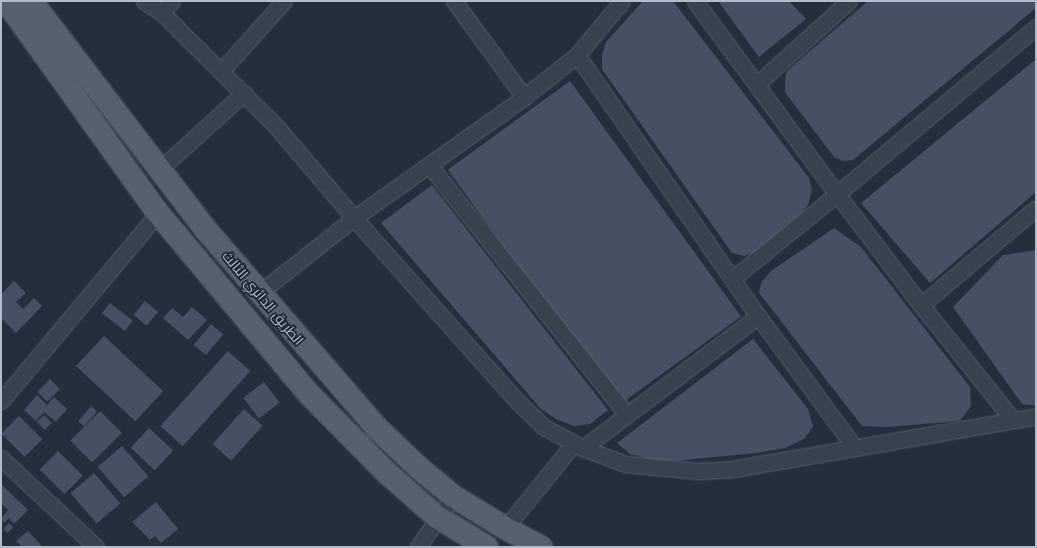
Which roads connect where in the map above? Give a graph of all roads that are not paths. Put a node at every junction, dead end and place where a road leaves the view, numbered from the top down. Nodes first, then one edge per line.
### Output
1 (6, 1) edge
2 (31, 1) edge
3 (144, 1) edge
4 (172, 1) edge
5 (284, 1) edge
6 (454, 1) edge
7 (622, 1) edge
8 (695, 1) edge
9 (849, 1) edge
10 (162, 13) junction
11 (1036, 27) edge
12 (576, 55) junction
13 (222, 70) junction
14 (757, 84) junction
15 (244, 93) junction
16 (524, 97) junction
17 (429, 165) junction
18 (159, 170) junction
19 (837, 194) junction
20 (1036, 208) edge
21 (158, 213) junction
22 (354, 218) junction
23 (732, 279) junction
24 (259, 293) junction
25 (921, 305) junction
26 (758, 316) junction
27 (1, 401) edge
28 (627, 415) junction
29 (1036, 416) edge
30 (1013, 420) junction
31 (578, 446) junction
32 (855, 448) junction
33 (1, 458) edge
34 (452, 496) junction
35 (437, 517) junction
36 (505, 528) junction
37 (96, 547) edge
38 (418, 547) edge
39 (487, 547) edge
40 (541, 547) edge

1 - 21 main road, الطريق الدائري الثالث
2 - 18 main road, الطريق الدائري الثالث
3 - 10 street
4 - 10 street
5 - 13 street
6 - 16 street
7 - 12 street
8 - 14 street
9 - 14 street
10 - 13 street
11 - 19 street
12 - 16 street
12 - 23 street
13 - 15 street
14 - 19 street
15 - 18 street
15 - 22 street
16 - 17 street
17 - 22 street
17 - 28 street
18 - 24 main road, الطريق الدائري الثالث
19 - 23 street
19 - 25 street
20 - 25 street
21 - 27 street
21 - 35 main road, الطريق الدائري الثالث
22 - 24 street
22 - 31 street
23 - 26 street
24 - 34 main road, الطريق الدائري الثالث
25 - 30 street
26 - 28 street
26 - 32 street
28 - 31 street
29 - 30 street
30 - 32 street
31 - 32 street
31 - 36 street
33 - 37 street
34 - 35 street
34 - 36 main road, الطريق الدائري الثالث
35 - 38 street
35 - 39 main road, الطريق الدائري الثالث
36 - 40 main road, الطريق الدائري الثالث

